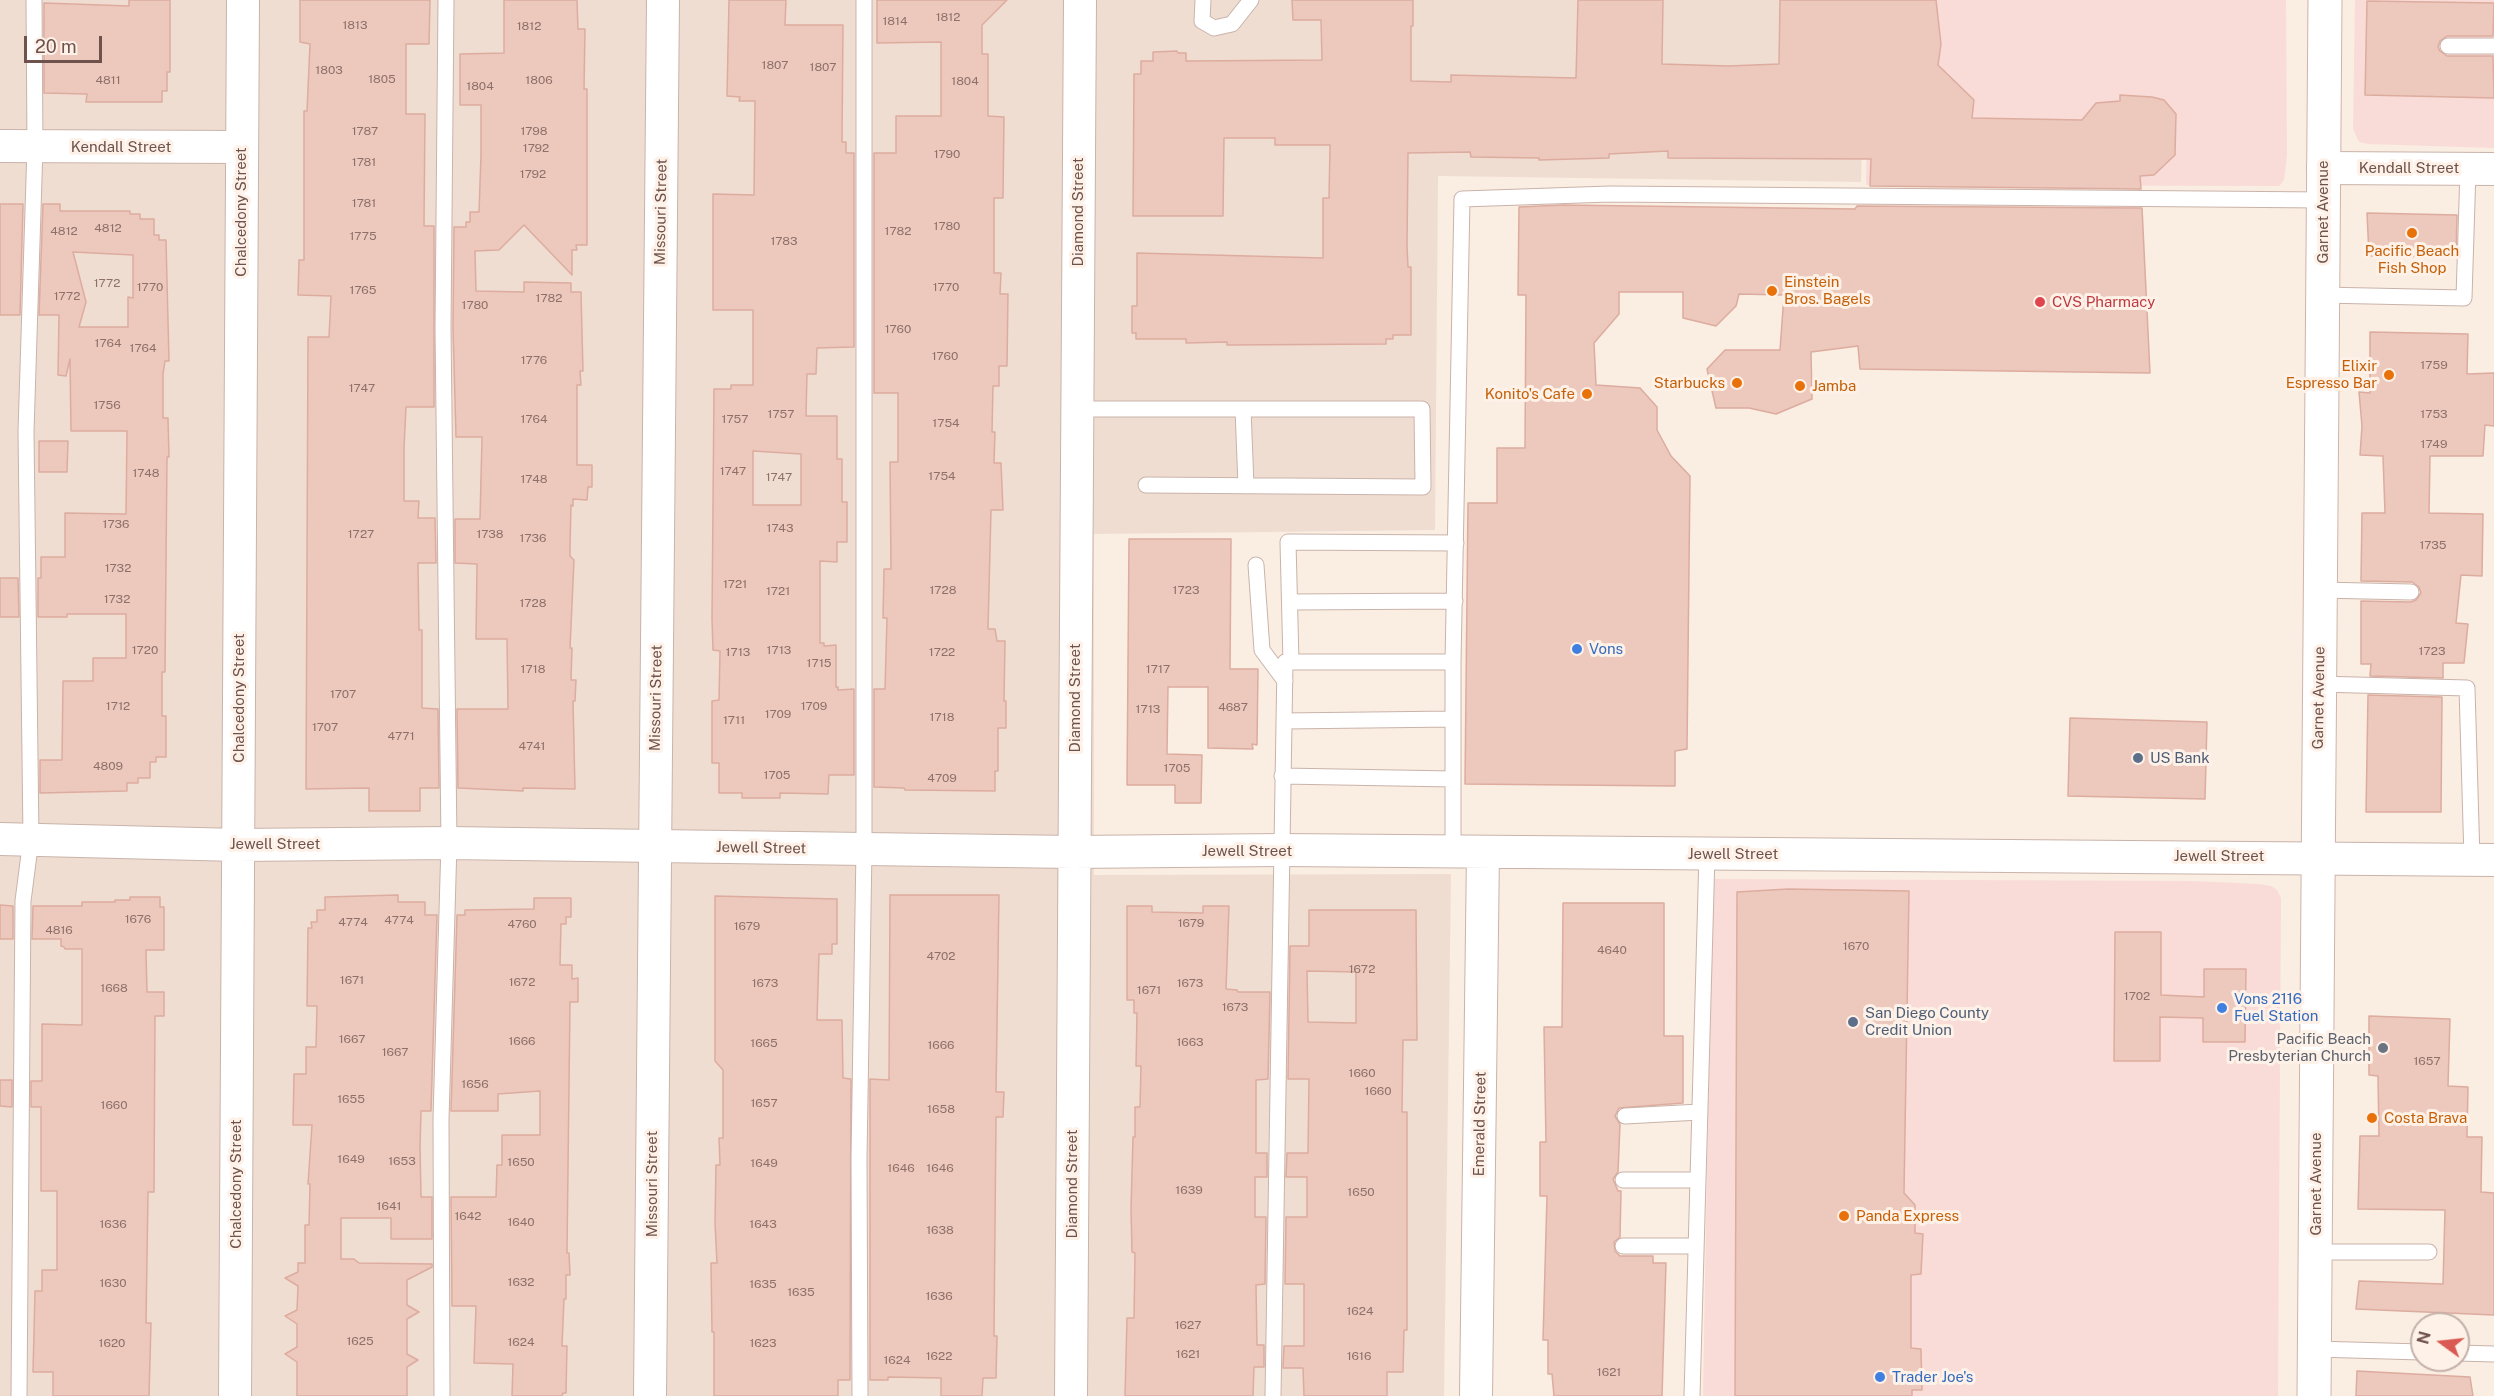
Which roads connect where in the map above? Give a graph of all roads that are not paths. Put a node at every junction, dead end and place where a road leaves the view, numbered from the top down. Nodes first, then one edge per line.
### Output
1 (34, 0) edge
2 (243, 0) edge
3 (446, 0) edge
4 (663, 0) edge
5 (864, 0) edge
6 (1080, 0) edge
7 (1203, 0) edge
8 (1251, 0) edge
9 (2325, 0) edge
10 (2494, 45) edge
11 (2448, 46) dead end
12 (0, 146) edge
13 (35, 147) junction
14 (242, 147) junction
15 (2481, 169) edge
16 (2323, 184) junction
17 (2322, 295) junction
18 (1077, 409) junction
19 (1243, 409) junction
20 (1146, 486) dead end
21 (1246, 486) junction
22 (1455, 543) junction
23 (1256, 565) dead end
24 (2320, 590) junction
25 (2411, 592) dead end
26 (1455, 601) junction
27 (1291, 602) junction
28 (1288, 662) junction
29 (1453, 662) junction
30 (1285, 681) junction
31 (2319, 684) junction
32 (1453, 719) junction
33 (1284, 721) junction
34 (1282, 776) junction
35 (1453, 779) junction
36 (15, 839) edge
37 (449, 843) junction
38 (238, 845) junction
39 (654, 847) junction
40 (864, 849) junction
41 (1281, 850) junction
42 (1073, 852) junction
43 (1468, 852) junction
44 (1707, 854) junction
45 (2318, 857) junction
46 (2483, 859) edge
47 (1700, 1112) junction
48 (1625, 1116) dead end
49 (1623, 1180) dead end
50 (1698, 1180) junction
51 (1623, 1246) dead end
52 (1696, 1246) junction
53 (2315, 1252) junction
54 (2430, 1252) dead end
55 (2314, 1349) junction
56 (2410, 1352) edge
57 (2470, 1353) edge
58 (2494, 1354) edge
59 (19, 1396) edge
60 (235, 1396) edge
61 (442, 1396) edge
62 (650, 1396) edge
63 (860, 1396) edge
64 (1071, 1396) edge
65 (1273, 1396) edge
66 (1476, 1396) edge
67 (1692, 1396) edge
68 (2314, 1396) edge

1 - 13 lane
2 - 14 street, Chalcedony Street
3 - 37 lane
4 - 39 street, Missouri Street
5 - 40 lane
6 - 18 street, Diamond Street
7 - 8 lane
9 - 16 main road, Garnet Avenue
10 - 11 lane
12 - 13 street, Kendall Street
13 - 14 street, Kendall Street
13 - 36 lane
14 - 38 street, Chalcedony Street
15 - 16 street, Kendall Street
15 - 17 lane
16 - 17 main road, Garnet Avenue
16 - 22 lane
17 - 24 main road, Garnet Avenue
18 - 19 lane
18 - 42 street, Diamond Street
19 - 21 lane
19 - 21 lane
20 - 21 lane
22 - 26 lane
22 - 27 lane
23 - 30 lane
24 - 25 lane
24 - 31 main road, Garnet Avenue
26 - 27 lane
26 - 29 lane
27 - 28 lane
28 - 29 lane
28 - 30 lane
29 - 32 lane
30 - 33 lane
31 - 45 main road, Garnet Avenue
31 - 46 lane
32 - 33 lane
32 - 35 lane
33 - 34 lane
34 - 35 lane
34 - 41 lane
35 - 43 lane
36 - 38 street, Jewell Street
36 - 59 lane
37 - 38 street, Jewell Street
37 - 39 street, Jewell Street
37 - 61 lane
38 - 60 street, Chalcedony Street
39 - 40 street, Jewell Street
39 - 62 street, Missouri Street
40 - 42 street, Jewell Street
40 - 63 lane
41 - 42 street, Jewell Street
41 - 43 street, Jewell Street
41 - 65 lane
42 - 64 street, Diamond Street
43 - 44 street, Jewell Street
43 - 66 street, Emerald Street
44 - 45 street, Jewell Street
44 - 47 lane
45 - 46 street, Jewell Street
45 - 53 main road, Garnet Avenue
47 - 48 lane
47 - 50 lane
49 - 50 lane
50 - 52 lane
51 - 52 lane
52 - 67 lane
53 - 54 lane
53 - 55 main road, Garnet Avenue
55 - 56 lane
55 - 68 main road, Garnet Avenue
57 - 58 lane

